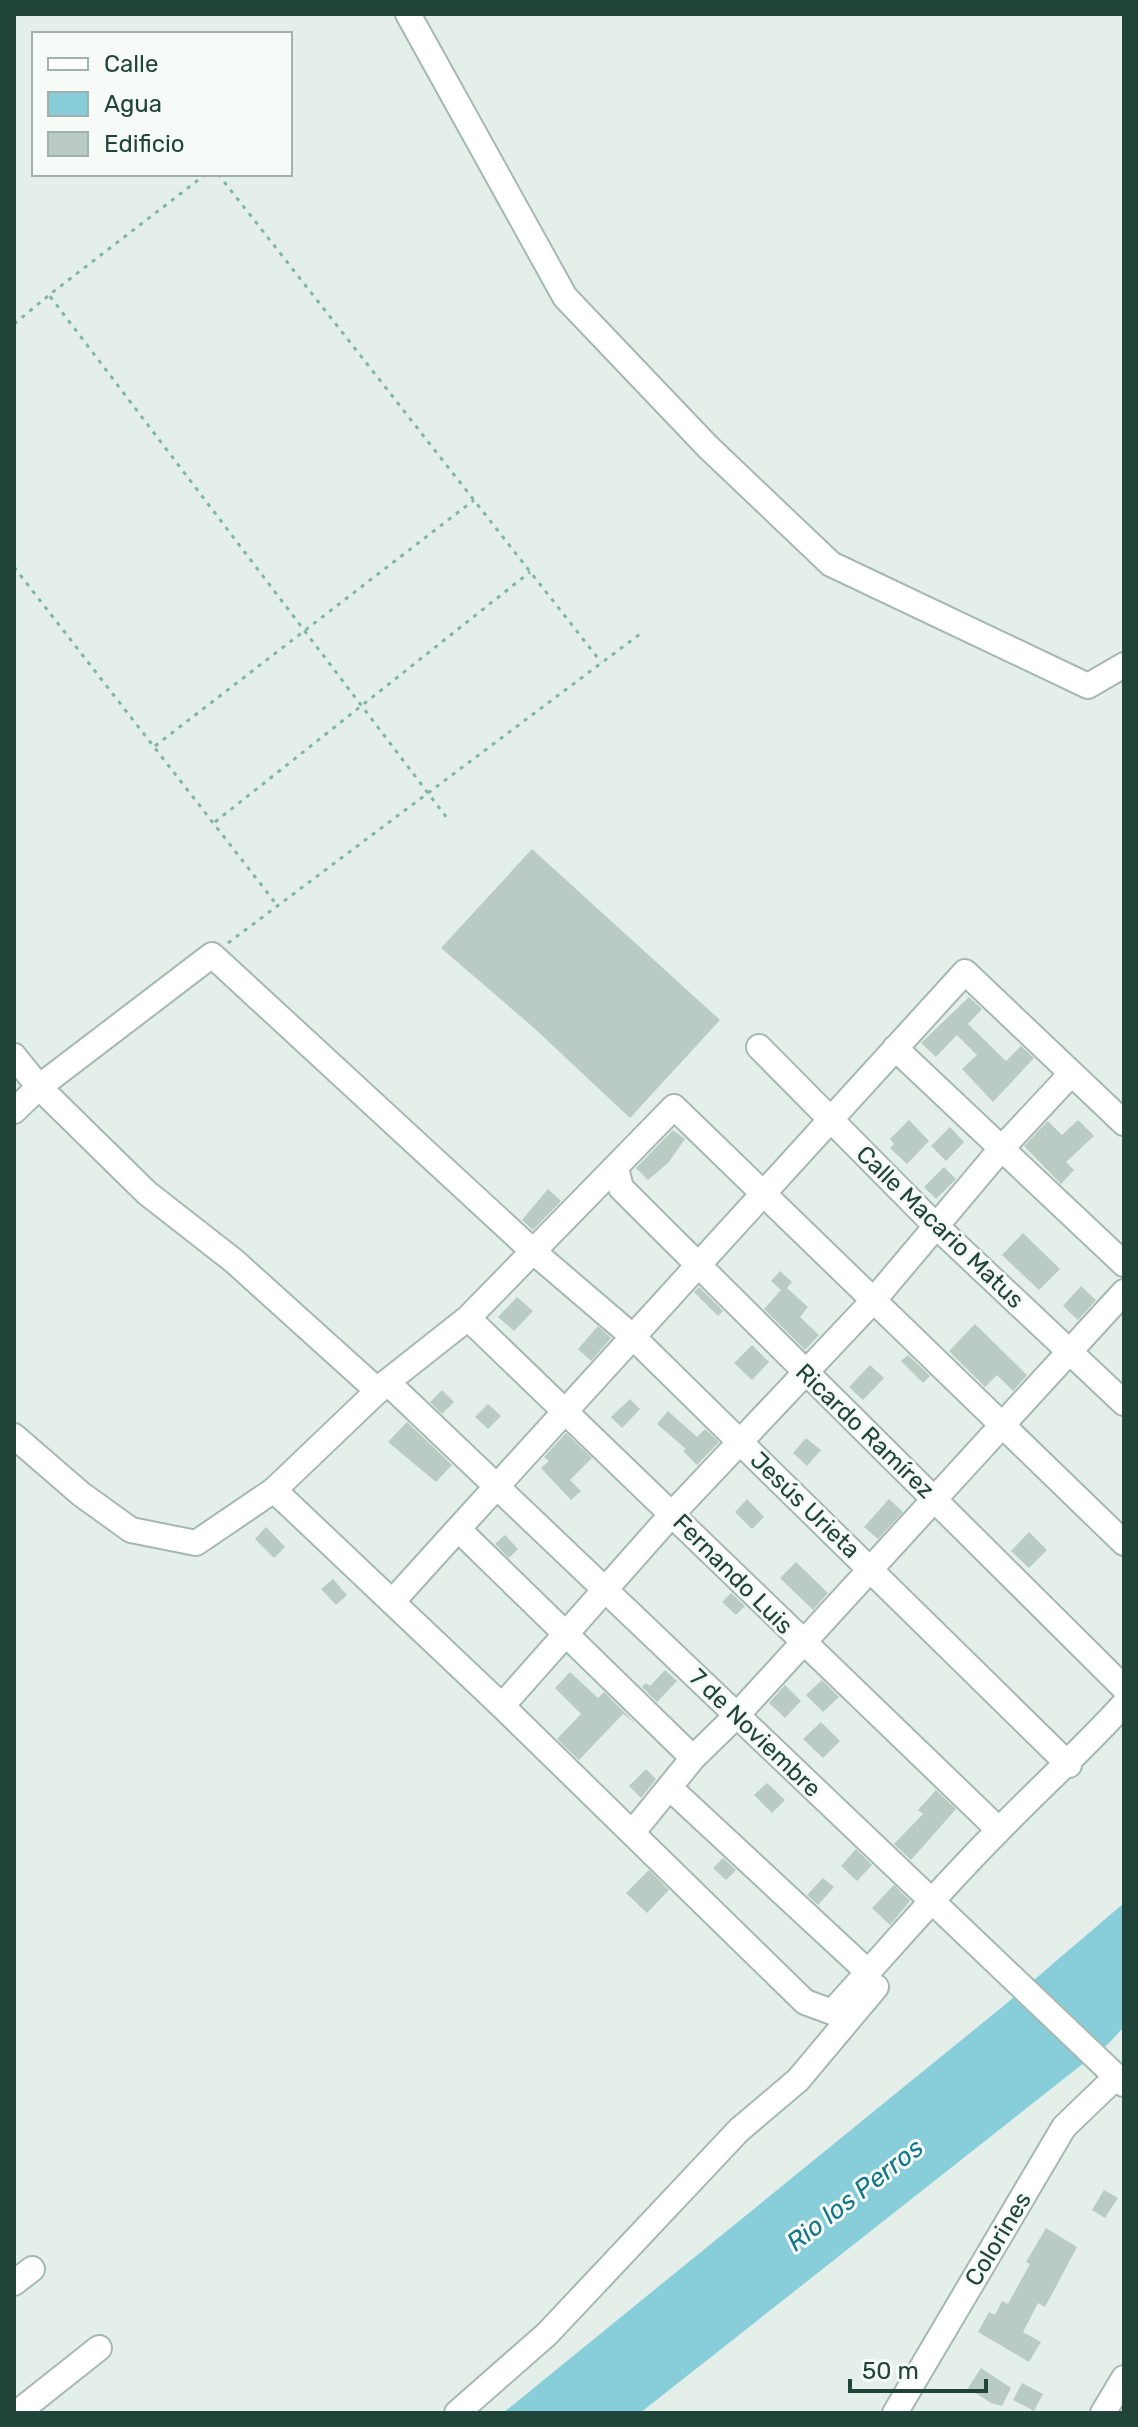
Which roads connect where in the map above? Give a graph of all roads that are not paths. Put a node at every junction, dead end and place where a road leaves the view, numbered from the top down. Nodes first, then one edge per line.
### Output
1 (408, 14) edge
2 (1124, 665) edge
3 (759, 1047) dead end
4 (895, 1048) junction
5 (14, 1056) edge
6 (1071, 1074) junction
7 (39, 1087) junction
8 (14, 1111) edge
9 (829, 1120) junction
10 (1124, 1123) edge
11 (1001, 1149) junction
12 (616, 1168) junction
13 (764, 1192) junction
14 (936, 1226) junction
15 (535, 1253) junction
16 (1124, 1264) edge
17 (698, 1265) junction
18 (1124, 1292) edge
19 (873, 1301) junction
20 (468, 1318) junction
21 (632, 1336) junction
22 (1071, 1349) junction
23 (803, 1373) junction
24 (382, 1386) junction
25 (1124, 1403) edge
26 (564, 1411) junction
27 (1003, 1427) junction
28 (14, 1436) edge
29 (739, 1442) junction
30 (496, 1486) junction
31 (274, 1490) junction
32 (935, 1498) junction
33 (672, 1514) junction
34 (458, 1529) junction
35 (1124, 1543) edge
36 (870, 1567) junction
37 (604, 1590) junction
38 (392, 1602) junction
39 (565, 1636) junction
40 (803, 1643) junction
41 (1124, 1688) edge
42 (1124, 1704) edge
43 (502, 1706) junction
44 (737, 1715) junction
45 (693, 1758) junction
46 (1069, 1765) junction
47 (671, 1789) junction
48 (999, 1830) junction
49 (632, 1833) junction
50 (930, 1902) junction
51 (868, 1972) junction
52 (1120, 2080) edge
53 (99, 2348) dead end
54 (1124, 2378) edge
55 (21, 2408) edge
56 (457, 2413) edge
57 (895, 2413) edge
58 (1103, 2413) edge

1 - 2 street
3 - 9 street, Calle Macario Matus
4 - 6 street
4 - 9 street
4 - 11 street
5 - 7 street, 7 de Noviembre
6 - 10 street
6 - 11 street
7 - 8 street
7 - 15 street, Jesús Urieta
7 - 24 street, 7 de Noviembre
9 - 13 street
9 - 14 street, Calle Macario Matus
11 - 14 street
11 - 16 street
12 - 13 street
12 - 15 street
12 - 17 street, Ricardo Ramírez
13 - 17 street
13 - 19 street
14 - 19 street
14 - 22 street, Calle Macario Matus
15 - 20 street
15 - 21 street, Jesús Urieta
17 - 21 street
17 - 23 street, Ricardo Ramírez
18 - 22 street
19 - 23 street
19 - 27 street
20 - 24 street
20 - 26 street, Fernando Luis
21 - 26 street
21 - 29 street, Jesús Urieta
22 - 25 street, Calle Macario Matus
22 - 27 street
23 - 29 street
23 - 32 street, Ricardo Ramírez
24 - 30 street, 7 de Noviembre
24 - 31 street
26 - 30 street
26 - 33 street, Fernando Luis
27 - 32 street
27 - 35 street
28 - 31 street
29 - 33 street
29 - 36 street, Jesús Urieta
30 - 34 street
30 - 37 street, 7 de Noviembre
31 - 38 street
32 - 36 street
32 - 41 street, Ricardo Ramírez
33 - 37 street
33 - 40 street, Fernando Luis
34 - 38 street
34 - 39 street
36 - 40 street
36 - 46 street, Jesús Urieta
37 - 39 street
37 - 44 street, 7 de Noviembre
38 - 43 street
39 - 43 street
39 - 45 street
40 - 44 street
40 - 48 street, Fernando Luis
42 - 46 street
43 - 49 street
44 - 45 street
44 - 50 street, 7 de Noviembre
45 - 47 street
46 - 48 street
47 - 49 street
47 - 51 street
48 - 50 street
49 - 51 street
50 - 51 street
50 - 52 street, 7 de Noviembre
50 - 56 street
52 - 57 street, Colorines
53 - 55 street
54 - 58 street

